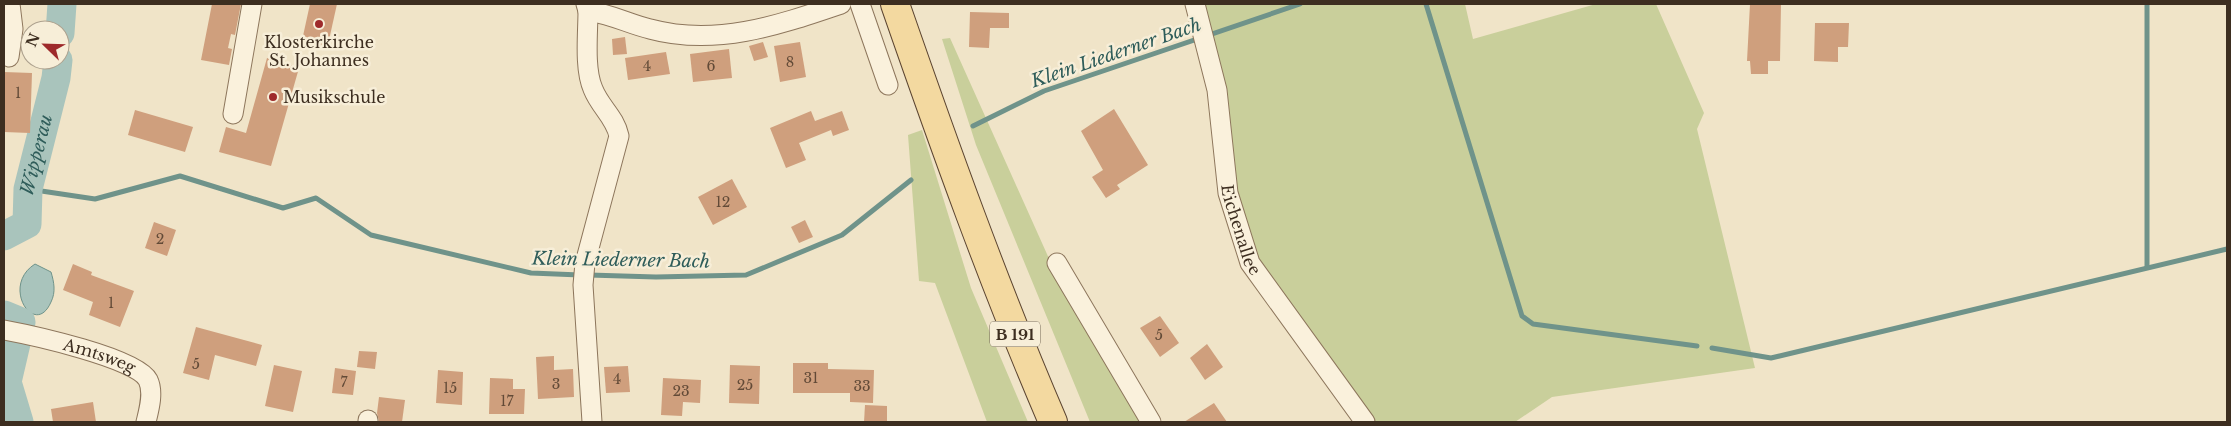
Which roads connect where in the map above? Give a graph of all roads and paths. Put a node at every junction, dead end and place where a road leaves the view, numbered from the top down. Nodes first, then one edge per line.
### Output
1 (10, 4) edge
2 (252, 4) edge
3 (841, 4) edge
4 (860, 4) edge
5 (895, 4) edge
6 (1195, 4) edge
7 (587, 7) edge
8 (9, 57) dead end
9 (888, 84) dead end
10 (233, 114) dead end
11 (1057, 263) dead end
12 (6, 330) edge
13 (146, 422) edge
14 (592, 422) edge
15 (1053, 422) edge
16 (1151, 422) edge
17 (1364, 422) edge

1 - 8 street
2 - 10 street
3 - 7 street
4 - 9 street
5 - 15 main road, B 191
6 - 17 street, Eichenallee
7 - 14 street
11 - 16 street
12 - 13 street, Amtsweg

